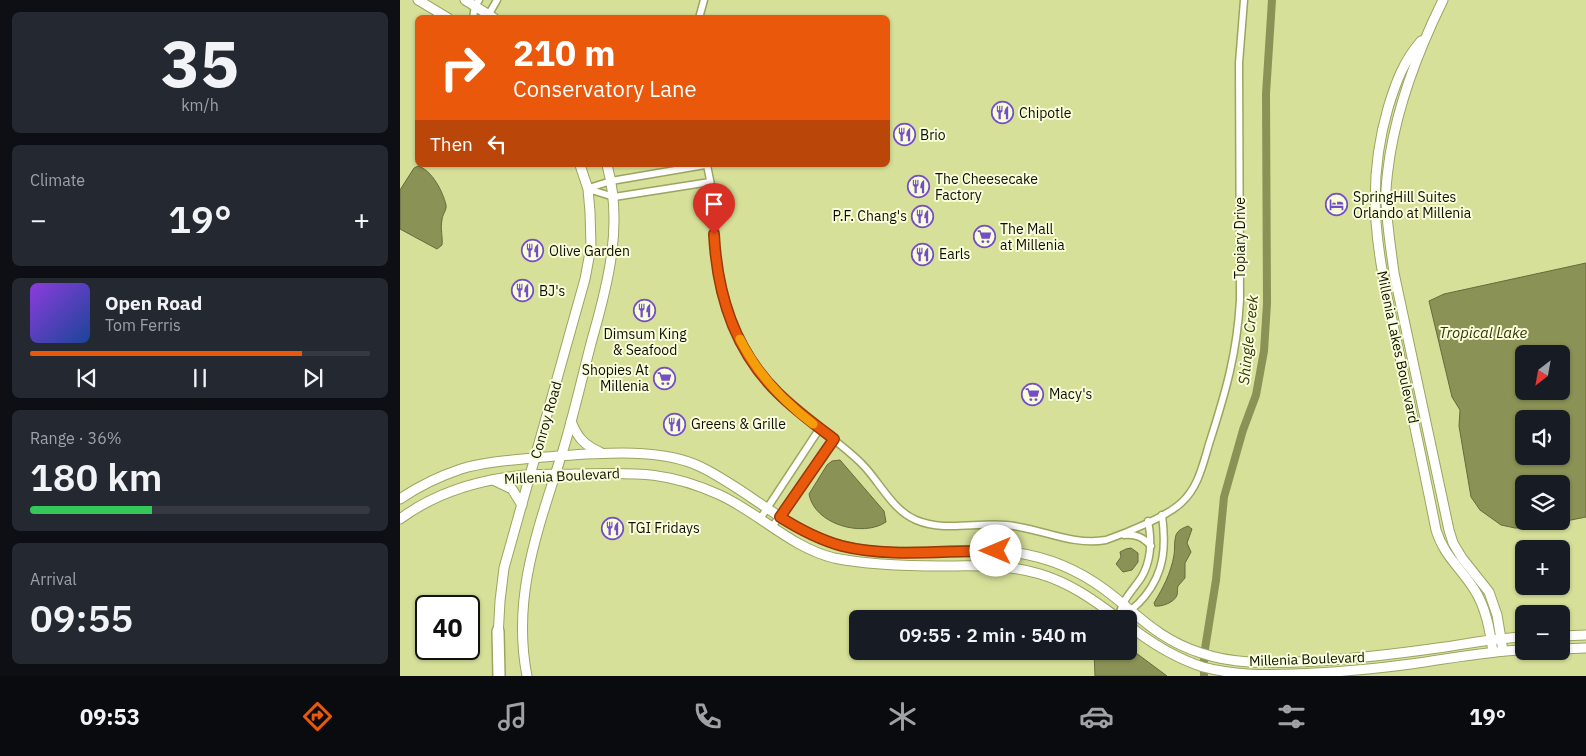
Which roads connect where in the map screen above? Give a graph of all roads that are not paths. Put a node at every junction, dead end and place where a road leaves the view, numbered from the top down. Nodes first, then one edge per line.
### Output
1 (418, 0) edge
2 (464, 0) edge
3 (497, 0) edge
4 (704, 0) edge
5 (1244, 0) edge
6 (1443, 0) edge
7 (477, 3) edge
8 (443, 15) edge
9 (473, 15) edge
10 (488, 15) edge
11 (490, 15) edge
12 (700, 15) edge
13 (1425, 37) junction
14 (581, 167) edge
15 (608, 167) edge
16 (694, 167) edge
17 (706, 167) edge
18 (611, 181) junction
19 (710, 182) junction
20 (588, 189) junction
21 (614, 197) junction
22 (571, 421) junction
23 (820, 428) junction
24 (834, 439) junction
25 (604, 454) junction
26 (560, 456) junction
27 (536, 458) junction
28 (555, 474) junction
29 (530, 475) junction
30 (493, 480) junction
31 (400, 499) edge
32 (522, 504) junction
33 (767, 508) junction
34 (1162, 515) junction
35 (780, 517) junction
36 (400, 519) edge
37 (760, 519) junction
38 (1148, 521) junction
39 (772, 527) junction
40 (1117, 536) junction
41 (1151, 546) junction
42 (1122, 604) junction
43 (1107, 610) edge
44 (1121, 610) edge
45 (1129, 610) edge
46 (1133, 610) edge
47 (1137, 616) edge
48 (498, 631) junction
49 (1137, 631) edge
50 (1586, 635) edge
51 (1570, 636) edge
52 (1515, 638) edge
53 (1501, 639) junction
54 (1491, 640) junction
55 (1586, 648) edge
56 (1570, 649) edge
57 (1515, 650) edge
58 (1503, 651) junction
59 (1493, 652) junction
60 (499, 676) edge
61 (504, 676) edge
62 (527, 676) edge

1 - 8 street
2 - 7 street
3 - 11 street
4 - 12 street
5 - 34 street, Topiary Drive
6 - 13 street, Millenia Lakes Boulevard
7 - 9 street
7 - 10 street
13 - 53 street, Millenia Lakes Boulevard
13 - 54 street, Millenia Lakes Boulevard
14 - 20 street, Conroy Road
15 - 18 street, Conroy Road
16 - 18 street
17 - 19 street, Topiary Drive
18 - 20 street
18 - 21 street, Conroy Road
19 - 21 street
19 - 23 street, Topiary Drive
20 - 21 street
20 - 27 street, Conroy Road
21 - 22 street, Conroy Road
22 - 25 street
22 - 26 street, Conroy Road
23 - 24 street, Topiary Drive
23 - 33 street
24 - 35 street
24 - 40 street, Topiary Drive
25 - 26 street, Millenia Boulevard
25 - 33 street, Millenia Boulevard
26 - 27 street, Millenia Boulevard
26 - 28 street, Conroy Road
27 - 29 street, Conroy Road
27 - 31 street, Millenia Boulevard
28 - 29 street, Millenia Boulevard
28 - 37 street, Millenia Boulevard
28 - 62 street, Conroy Road
29 - 30 street, Millenia Boulevard
29 - 32 street, Conroy Road
30 - 32 street
30 - 36 street, Millenia Boulevard
32 - 48 street, Conroy Road
33 - 35 street, Millenia Boulevard
33 - 37 street
34 - 38 street, Topiary Drive
34 - 46 street
35 - 39 street
35 - 42 street, Millenia Boulevard
37 - 39 street, Millenia Boulevard
38 - 40 street, Topiary Drive
38 - 41 street
39 - 43 street, Millenia Boulevard
40 - 41 street, Topiary Drive
41 - 42 street
42 - 44 street
42 - 45 street, Millenia Boulevard
47 - 54 street, Millenia Boulevard
48 - 60 highway
48 - 61 street, Conroy Road
49 - 59 street, Millenia Boulevard
50 - 51 street
52 - 53 street, Millenia Boulevard
53 - 54 street, Millenia Boulevard
53 - 58 street, Millenia Lakes Boulevard
54 - 59 street, Millenia Lakes Boulevard
55 - 56 street
57 - 58 street, Millenia Boulevard
58 - 59 street, Millenia Boulevard

